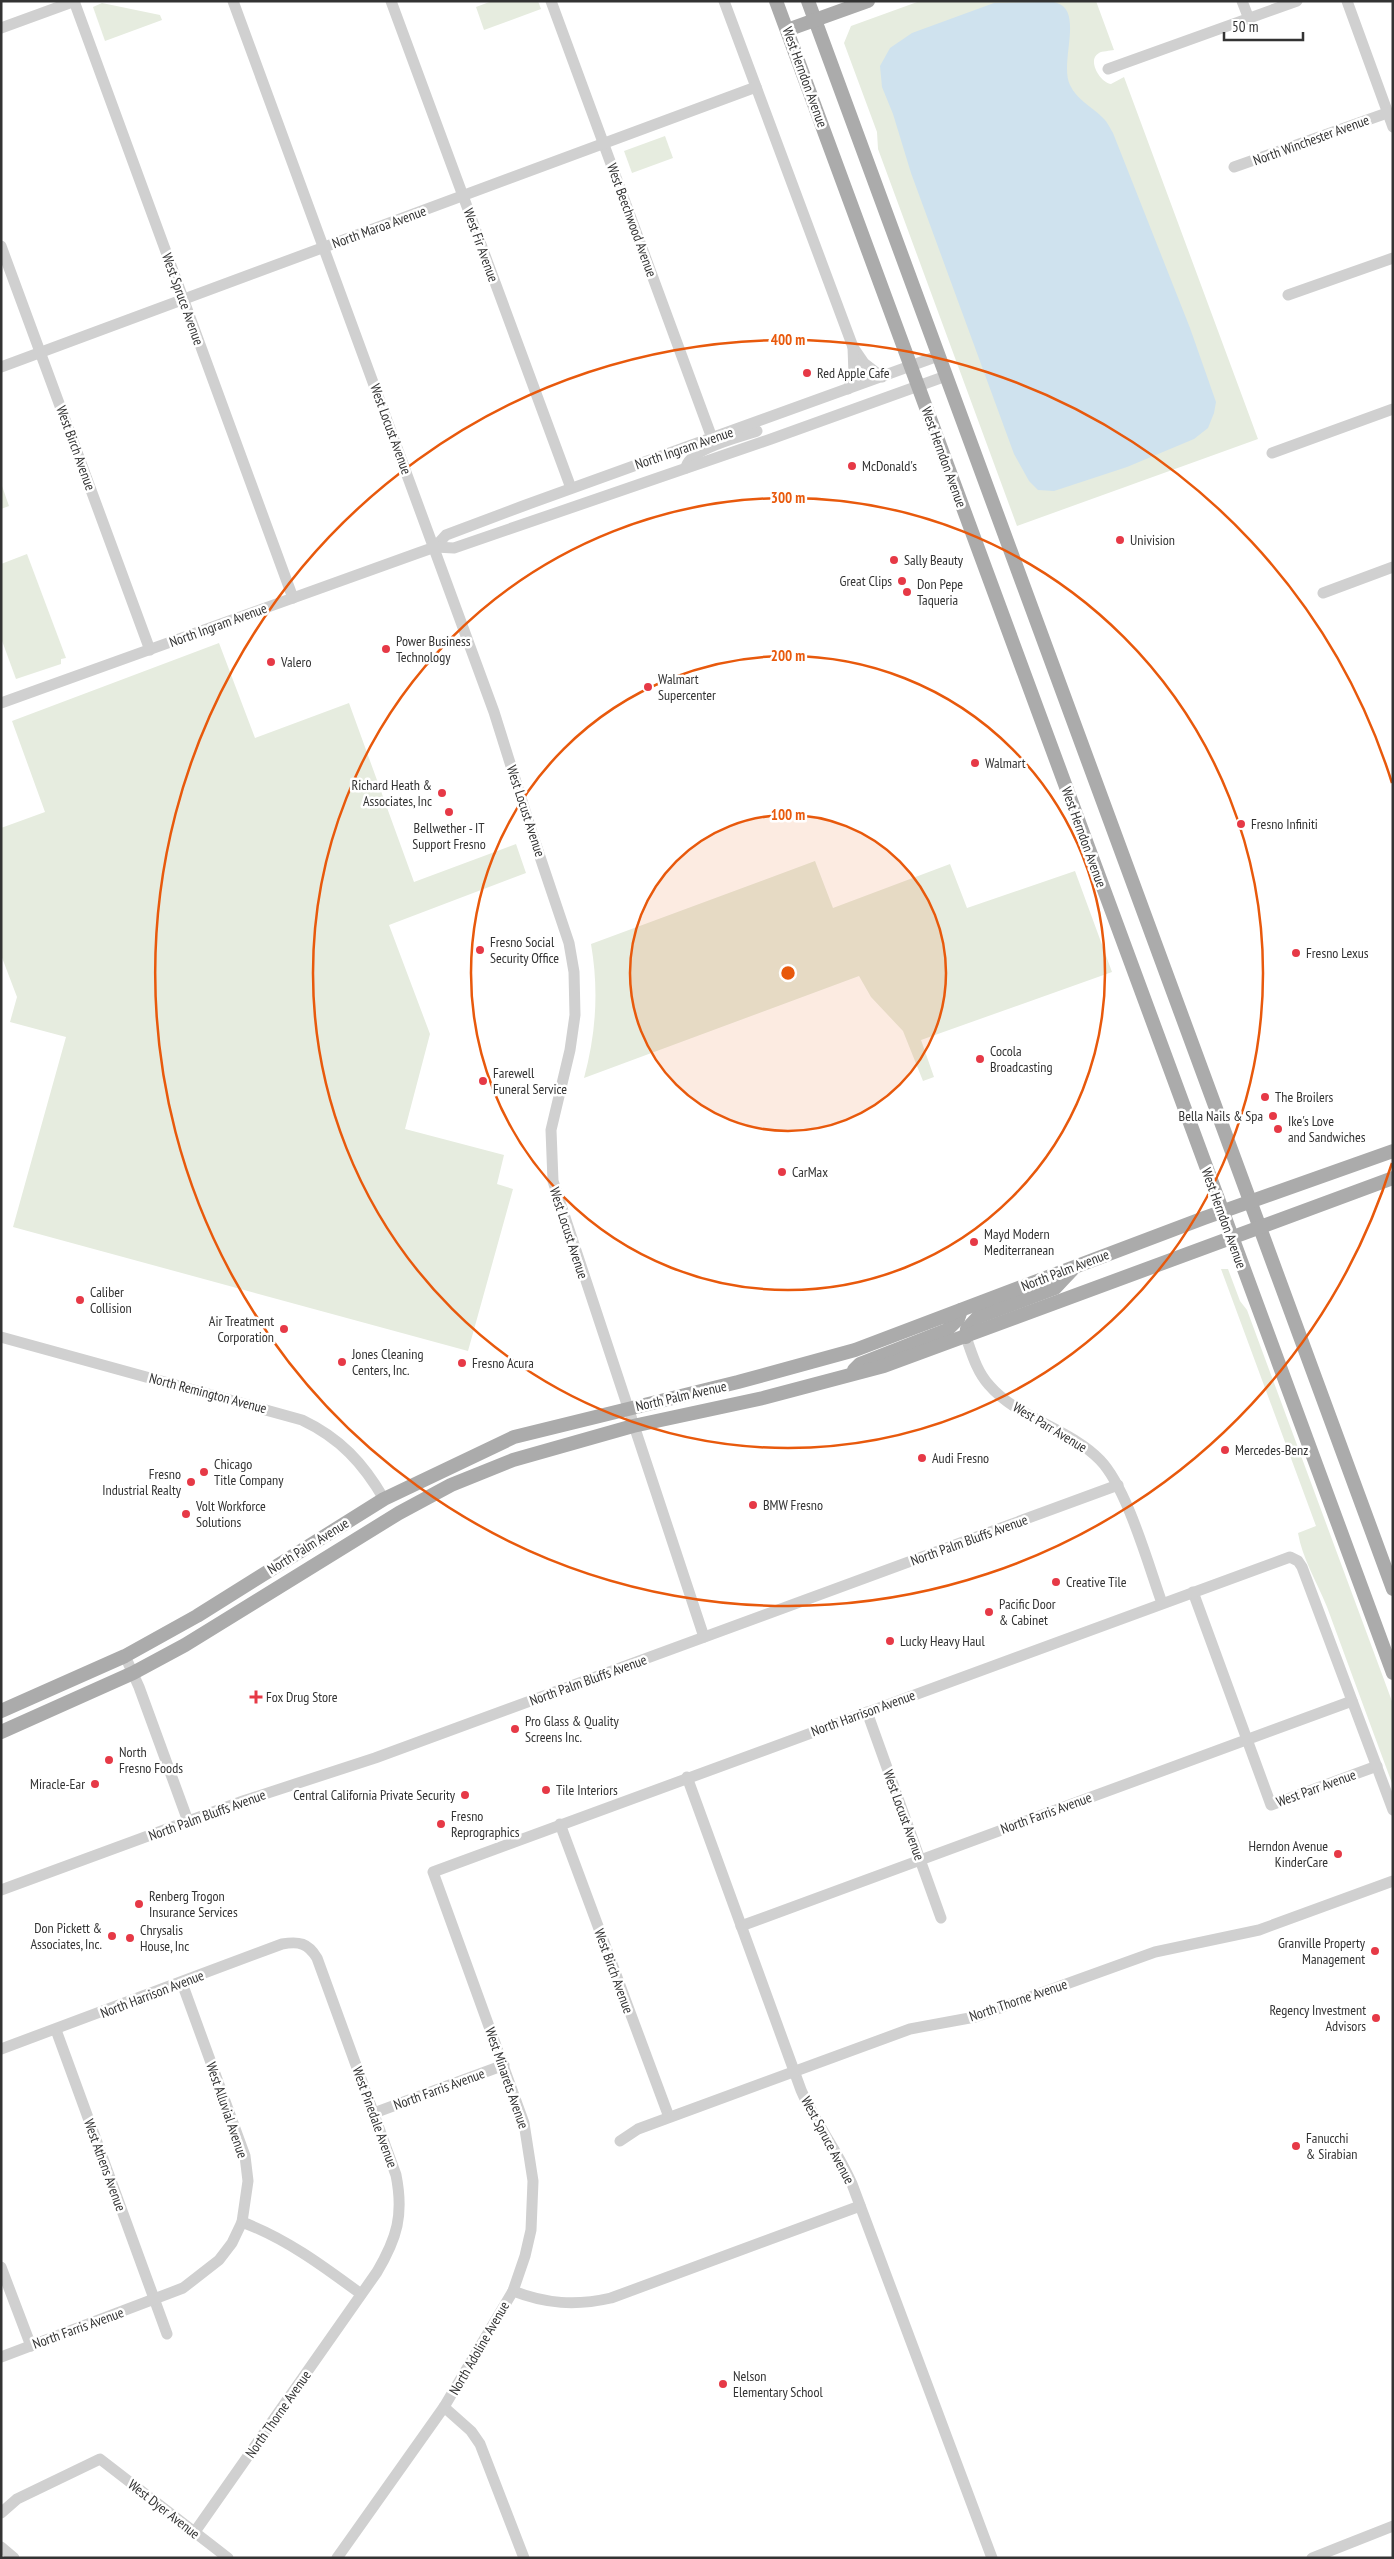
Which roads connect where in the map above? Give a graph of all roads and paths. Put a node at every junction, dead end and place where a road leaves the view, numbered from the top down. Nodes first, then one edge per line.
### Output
1 (74, 1) edge
2 (233, 1) edge
3 (391, 1) edge
4 (551, 1) edge
5 (724, 1) edge
6 (776, 1) edge
7 (808, 1) edge
8 (868, 1) edge
9 (1242, 1) edge
10 (1297, 1) edge
11 (1347, 1) edge
12 (1249, 19) junction
13 (815, 21) junction
14 (1, 28) edge
15 (788, 30) junction
16 (1108, 69) dead end
17 (756, 87) junction
18 (1387, 113) junction
19 (1393, 127) edge
20 (604, 143) junction
21 (1234, 167) dead end
22 (463, 196) junction
23 (1, 246) edge
24 (324, 247) junction
25 (1393, 258) edge
26 (1288, 295) dead end
27 (183, 299) junction
28 (853, 347) junction
29 (40, 352) junction
30 (938, 356) junction
31 (912, 366) junction
32 (1, 367) edge
33 (946, 376) junction
34 (882, 377) junction
35 (918, 386) junction
36 (848, 390) junction
37 (1393, 409) edge
38 (774, 417) junction
39 (712, 438) junction
40 (1272, 453) dead end
41 (686, 468) junction
42 (571, 488) junction
43 (435, 547) junction
44 (1393, 568) edge
45 (1323, 593) dead end
46 (293, 598) junction
47 (150, 650) junction
48 (2, 702) edge
49 (1393, 1151) edge
50 (1393, 1178) edge
51 (1250, 1202) junction
52 (1222, 1212) junction
53 (1260, 1228) junction
54 (1231, 1238) junction
55 (1076, 1266) junction
56 (961, 1310) junction
57 (1, 1337) edge
58 (966, 1337) junction
59 (848, 1376) junction
60 (627, 1408) junction
61 (633, 1426) junction
62 (1118, 1485) junction
63 (384, 1499) junction
64 (1393, 1589) edge
65 (272, 1592) junction
66 (1193, 1592) junction
67 (1162, 1603) junction
68 (704, 1637) junction
69 (125, 1656) junction
70 (133, 1673) junction
71 (1393, 1673) edge
72 (1352, 1701) junction
73 (1, 1711) edge
74 (867, 1712) junction
75 (1, 1732) edge
76 (1248, 1740) junction
77 (1376, 1766) junction
78 (687, 1777) junction
79 (1393, 1810) edge
80 (188, 1821) junction
81 (560, 1824) junction
82 (920, 1860) junction
83 (433, 1872) joint
84 (1393, 1881) edge
85 (1, 1890) edge
86 (941, 1918) dead end
87 (741, 1926) junction
88 (304, 1943) joint
89 (182, 1982) junction
90 (56, 2030) junction
91 (1, 2049) edge
92 (504, 2065) junction
93 (795, 2072) junction
94 (374, 2113) junction
95 (668, 2118) junction
96 (620, 2141) dead end
97 (860, 2206) junction
98 (242, 2222) junction
99 (1, 2267) edge
100 (513, 2291) junction
101 (362, 2294) junction
102 (155, 2300) junction
103 (167, 2334) dead end
104 (31, 2346) junction
105 (1, 2356) edge
106 (444, 2407) junction
107 (1, 2513) edge
108 (1393, 2526) edge
109 (194, 2533) junction
110 (1, 2547) edge
111 (521, 2557) edge
112 (14, 2558) edge
113 (228, 2558) edge
114 (337, 2558) edge
115 (992, 2558) edge
116 (1312, 2558) edge

1 - 14 street
1 - 27 street, West Spruce Avenue
2 - 24 street, West Locust Avenue
3 - 22 street, West Fir Avenue
4 - 20 street, West Beechwood Avenue
5 - 17 street
6 - 15 main road, West Herndon Avenue
7 - 13 main road, West Herndon Avenue
8 - 13 main road
9 - 12 street
10 - 12 street
11 - 18 street
12 - 16 street
13 - 15 main road
13 - 30 main road, West Herndon Avenue
15 - 31 main road, West Herndon Avenue
17 - 20 street, North Maroa Avenue
17 - 28 street
18 - 19 street
18 - 21 street, North Winchester Avenue
20 - 22 street, North Maroa Avenue
20 - 39 street, West Beechwood Avenue
22 - 24 street, North Maroa Avenue
22 - 42 street, West Fir Avenue
23 - 29 street, West Birch Avenue
24 - 27 street, North Maroa Avenue
24 - 43 street, West Locust Avenue
25 - 26 street
27 - 29 street, North Maroa Avenue
27 - 46 street, West Spruce Avenue
28 - 34 street
28 - 36 street
29 - 32 street, North Maroa Avenue
29 - 47 street, West Birch Avenue
30 - 31 street, North Ingram Avenue
30 - 33 main road, West Herndon Avenue
31 - 34 street, North Ingram Avenue
31 - 35 main road, West Herndon Avenue
33 - 35 street, North Ingram Avenue
33 - 51 main road, West Herndon Avenue
34 - 36 street, North Ingram Avenue
35 - 41 street, North Ingram Avenue
35 - 52 main road, West Herndon Avenue
36 - 38 street, North Ingram Avenue
37 - 40 street
38 - 39 street, North Ingram Avenue
38 - 41 street
39 - 42 street, North Ingram Avenue
41 - 43 street, North Ingram Avenue
42 - 43 street, North Ingram Avenue
43 - 46 street, North Ingram Avenue
43 - 60 street, West Locust Avenue
44 - 45 street
46 - 47 street, North Ingram Avenue
47 - 48 street, North Ingram Avenue
49 - 51 main road, North Palm Avenue
50 - 53 main road, North Palm Avenue
51 - 52 main road, North Palm Avenue
51 - 53 main road, West Herndon Avenue
52 - 54 main road, West Herndon Avenue
52 - 55 main road, North Palm Avenue
53 - 54 main road, North Palm Avenue
53 - 64 main road, West Herndon Avenue
54 - 58 main road, North Palm Avenue
54 - 71 main road, West Herndon Avenue
55 - 56 main road, North Palm Avenue
55 - 58 main road
56 - 59 main road
56 - 60 main road, North Palm Avenue
57 - 63 street, North Remington Avenue
58 - 59 main road, North Palm Avenue
58 - 62 street, West Parr Avenue
59 - 61 main road, North Palm Avenue
60 - 61 street, West Locust Avenue
60 - 63 main road, North Palm Avenue
61 - 65 main road, North Palm Avenue
61 - 68 street, West Locust Avenue
62 - 67 street, West Parr Avenue
62 - 68 street, North Palm Bluffs Avenue
63 - 65 main road
63 - 69 main road, North Palm Avenue
65 - 70 main road, North Palm Avenue
66 - 67 street, North Harrison Avenue
66 - 72 street, North Harrison Avenue
66 - 76 street, West Parr Avenue
67 - 74 street, North Harrison Avenue
68 - 80 street, North Palm Bluffs Avenue
69 - 70 street
69 - 73 main road, North Palm Avenue
70 - 75 main road, North Palm Avenue
70 - 80 street
72 - 76 street, North Farris Avenue
72 - 77 street
74 - 78 street, North Harrison Avenue
74 - 82 street, West Locust Avenue
76 - 77 street, West Parr Avenue
76 - 82 street, North Farris Avenue
77 - 79 street
78 - 81 street, North Harrison Avenue
78 - 87 street, West Spruce Avenue
80 - 85 street, North Palm Bluffs Avenue
81 - 83 street, North Harrison Avenue
81 - 95 street, West Birch Avenue
82 - 86 street, West Locust Avenue
82 - 87 street, North Farris Avenue
83 - 92 street, West Minarets Avenue
84 - 93 street, North Thorne Avenue
87 - 93 street, West Spruce Avenue
88 - 89 street, North Harrison Avenue
88 - 94 street, West Pinedale Avenue
89 - 90 street, North Harrison Avenue
89 - 98 street, West Alluvial Avenue
90 - 91 street, North Harrison Avenue
90 - 102 street, West Athens Avenue
92 - 94 street, North Farris Avenue
92 - 100 street, West Minarets Avenue
93 - 95 street, North Thorne Avenue
93 - 97 street, West Spruce Avenue
94 - 101 street, West Pinedale Avenue
95 - 96 street, North Thorne Avenue
97 - 100 street, North Adoline Avenue
97 - 115 street, West Spruce Avenue
98 - 101 street
98 - 102 street, North Farris Avenue
99 - 104 street
100 - 106 street, North Adoline Avenue
101 - 109 street, North Thorne Avenue
102 - 103 street
102 - 104 street, North Farris Avenue
104 - 105 street, North Farris Avenue
106 - 111 street
106 - 114 street, North Adoline Avenue
107 - 109 street, West Dyer Avenue
108 - 116 street
109 - 113 street, West Dyer Avenue
110 - 112 street

